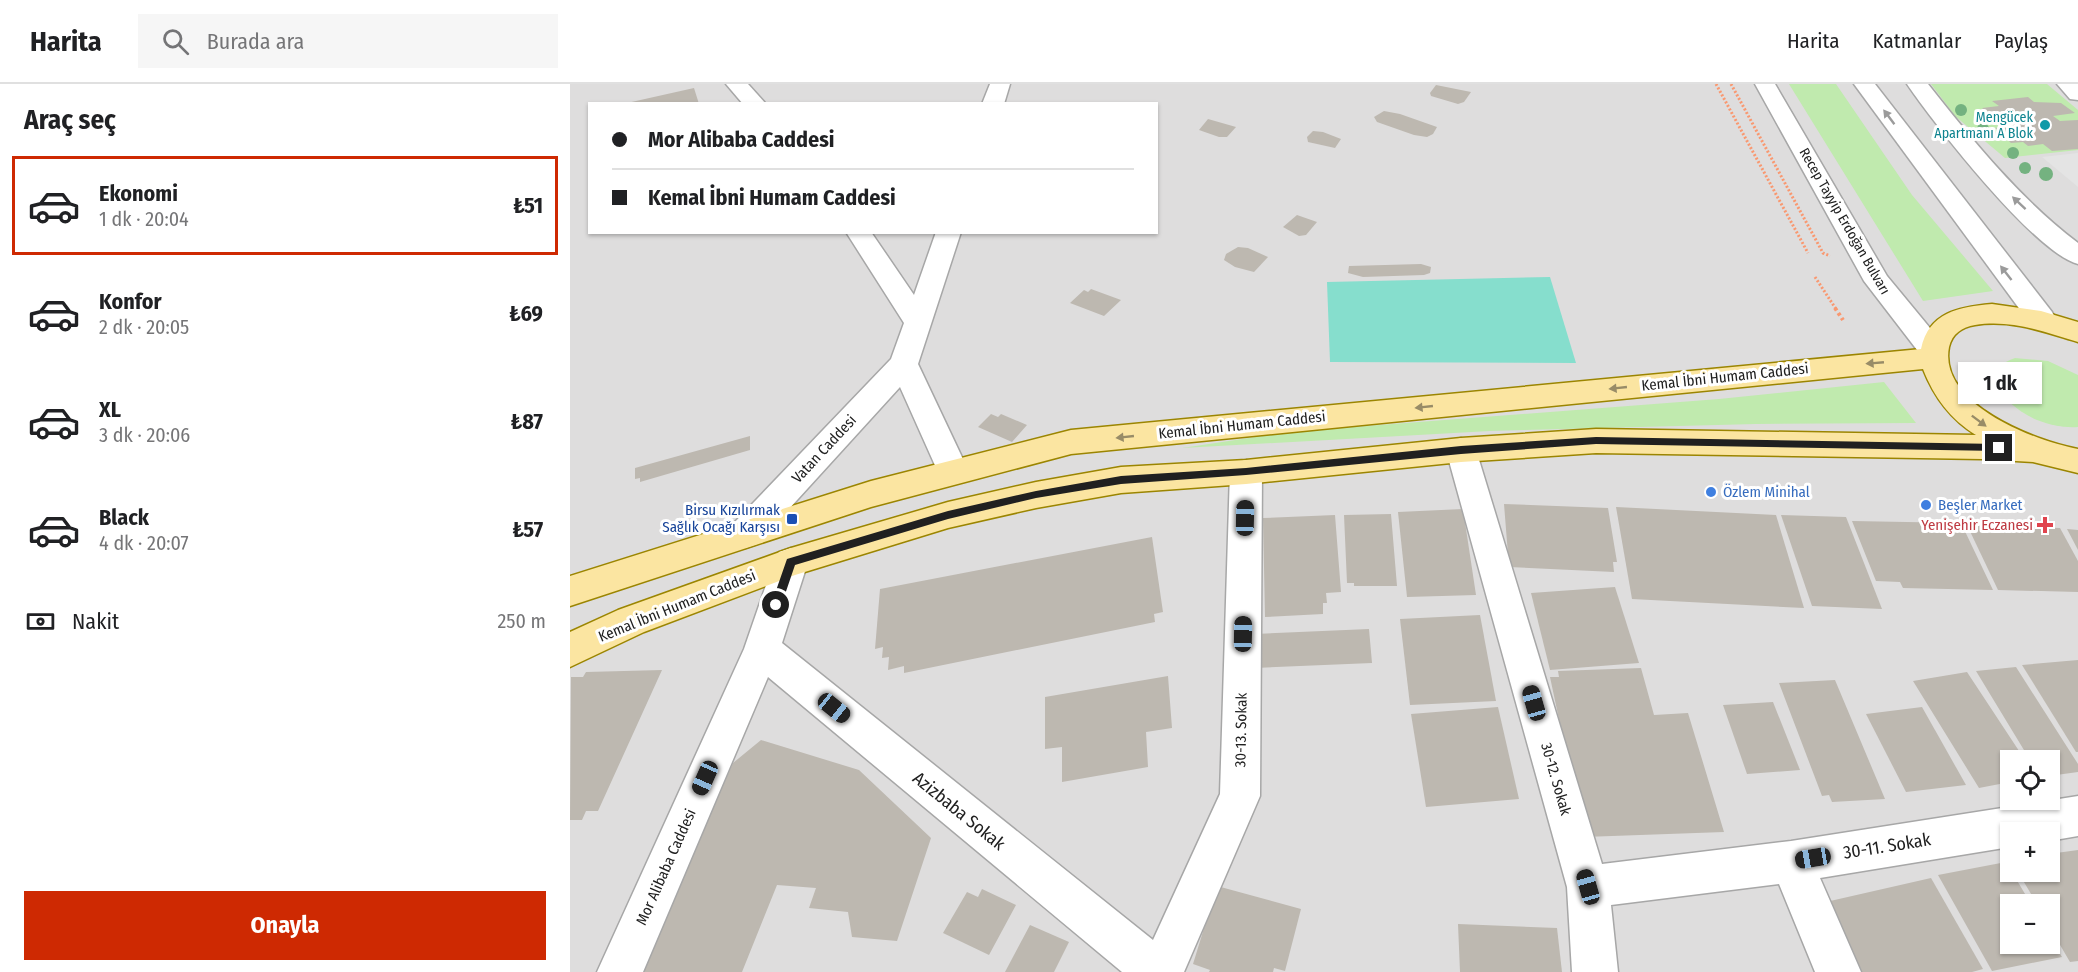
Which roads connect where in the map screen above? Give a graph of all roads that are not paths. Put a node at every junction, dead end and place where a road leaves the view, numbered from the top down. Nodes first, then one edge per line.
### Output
1 (736, 84) edge
2 (1000, 84) edge
3 (1765, 84) edge
4 (1864, 84) edge
5 (1917, 84) edge
6 (2067, 84) edge
7 (2078, 94) edge
8 (754, 102) edge
9 (994, 102) edge
10 (859, 234) edge
11 (948, 234) edge
12 (2078, 256) edge
13 (918, 322) junction
14 (2066, 326) edge
15 (1934, 355) junction
16 (904, 364) junction
17 (1461, 450) junction
18 (2033, 450) junction
19 (2078, 461) edge
20 (953, 472) junction
21 (1246, 472) junction
22 (745, 534) junction
23 (791, 562) junction
24 (570, 591) edge
25 (762, 649) junction
26 (570, 650) edge
27 (2078, 816) edge
28 (1791, 862) junction
29 (1588, 887) junction
30 (620, 972) edge
31 (1156, 972) edge
32 (1161, 972) edge
33 (1595, 972) edge
34 (1838, 972) edge

1 - 8 street
2 - 9 street
3 - 15 street, Recep Tayyip Erdoğan Bulvarı
14 -> 4 street
12 -> 5 street
6 - 7 street
10 - 13 street
11 - 13 street, Vatan Caddesi
13 - 16 street, Vatan Caddesi
14 - 15 main road
15 -> 18 main road
15 -> 20 main road, Kemal İbni Humam Caddesi
16 - 20 street
16 - 22 street, Vatan Caddesi
17 - 18 main road, Kemal İbni Humam Caddesi
17 - 21 main road, Kemal İbni Humam Caddesi
17 - 29 street, 30-12. Sokak
18 - 19 main road
20 - 22 main road, Kemal İbni Humam Caddesi
21 - 23 main road, Kemal İbni Humam Caddesi
21 - 32 street, 30-13. Sokak
22 - 24 main road, Kemal İbni Humam Caddesi
23 - 25 street, Mor Alibaba Caddesi
23 - 26 main road, Kemal İbni Humam Caddesi
25 - 30 street, Mor Alibaba Caddesi
25 - 31 street, Azizbaba Sokak
27 - 28 street, 30-11. Sokak
28 - 29 street, 30-11. Sokak
28 - 34 street
29 - 33 street, 30-12. Sokak

